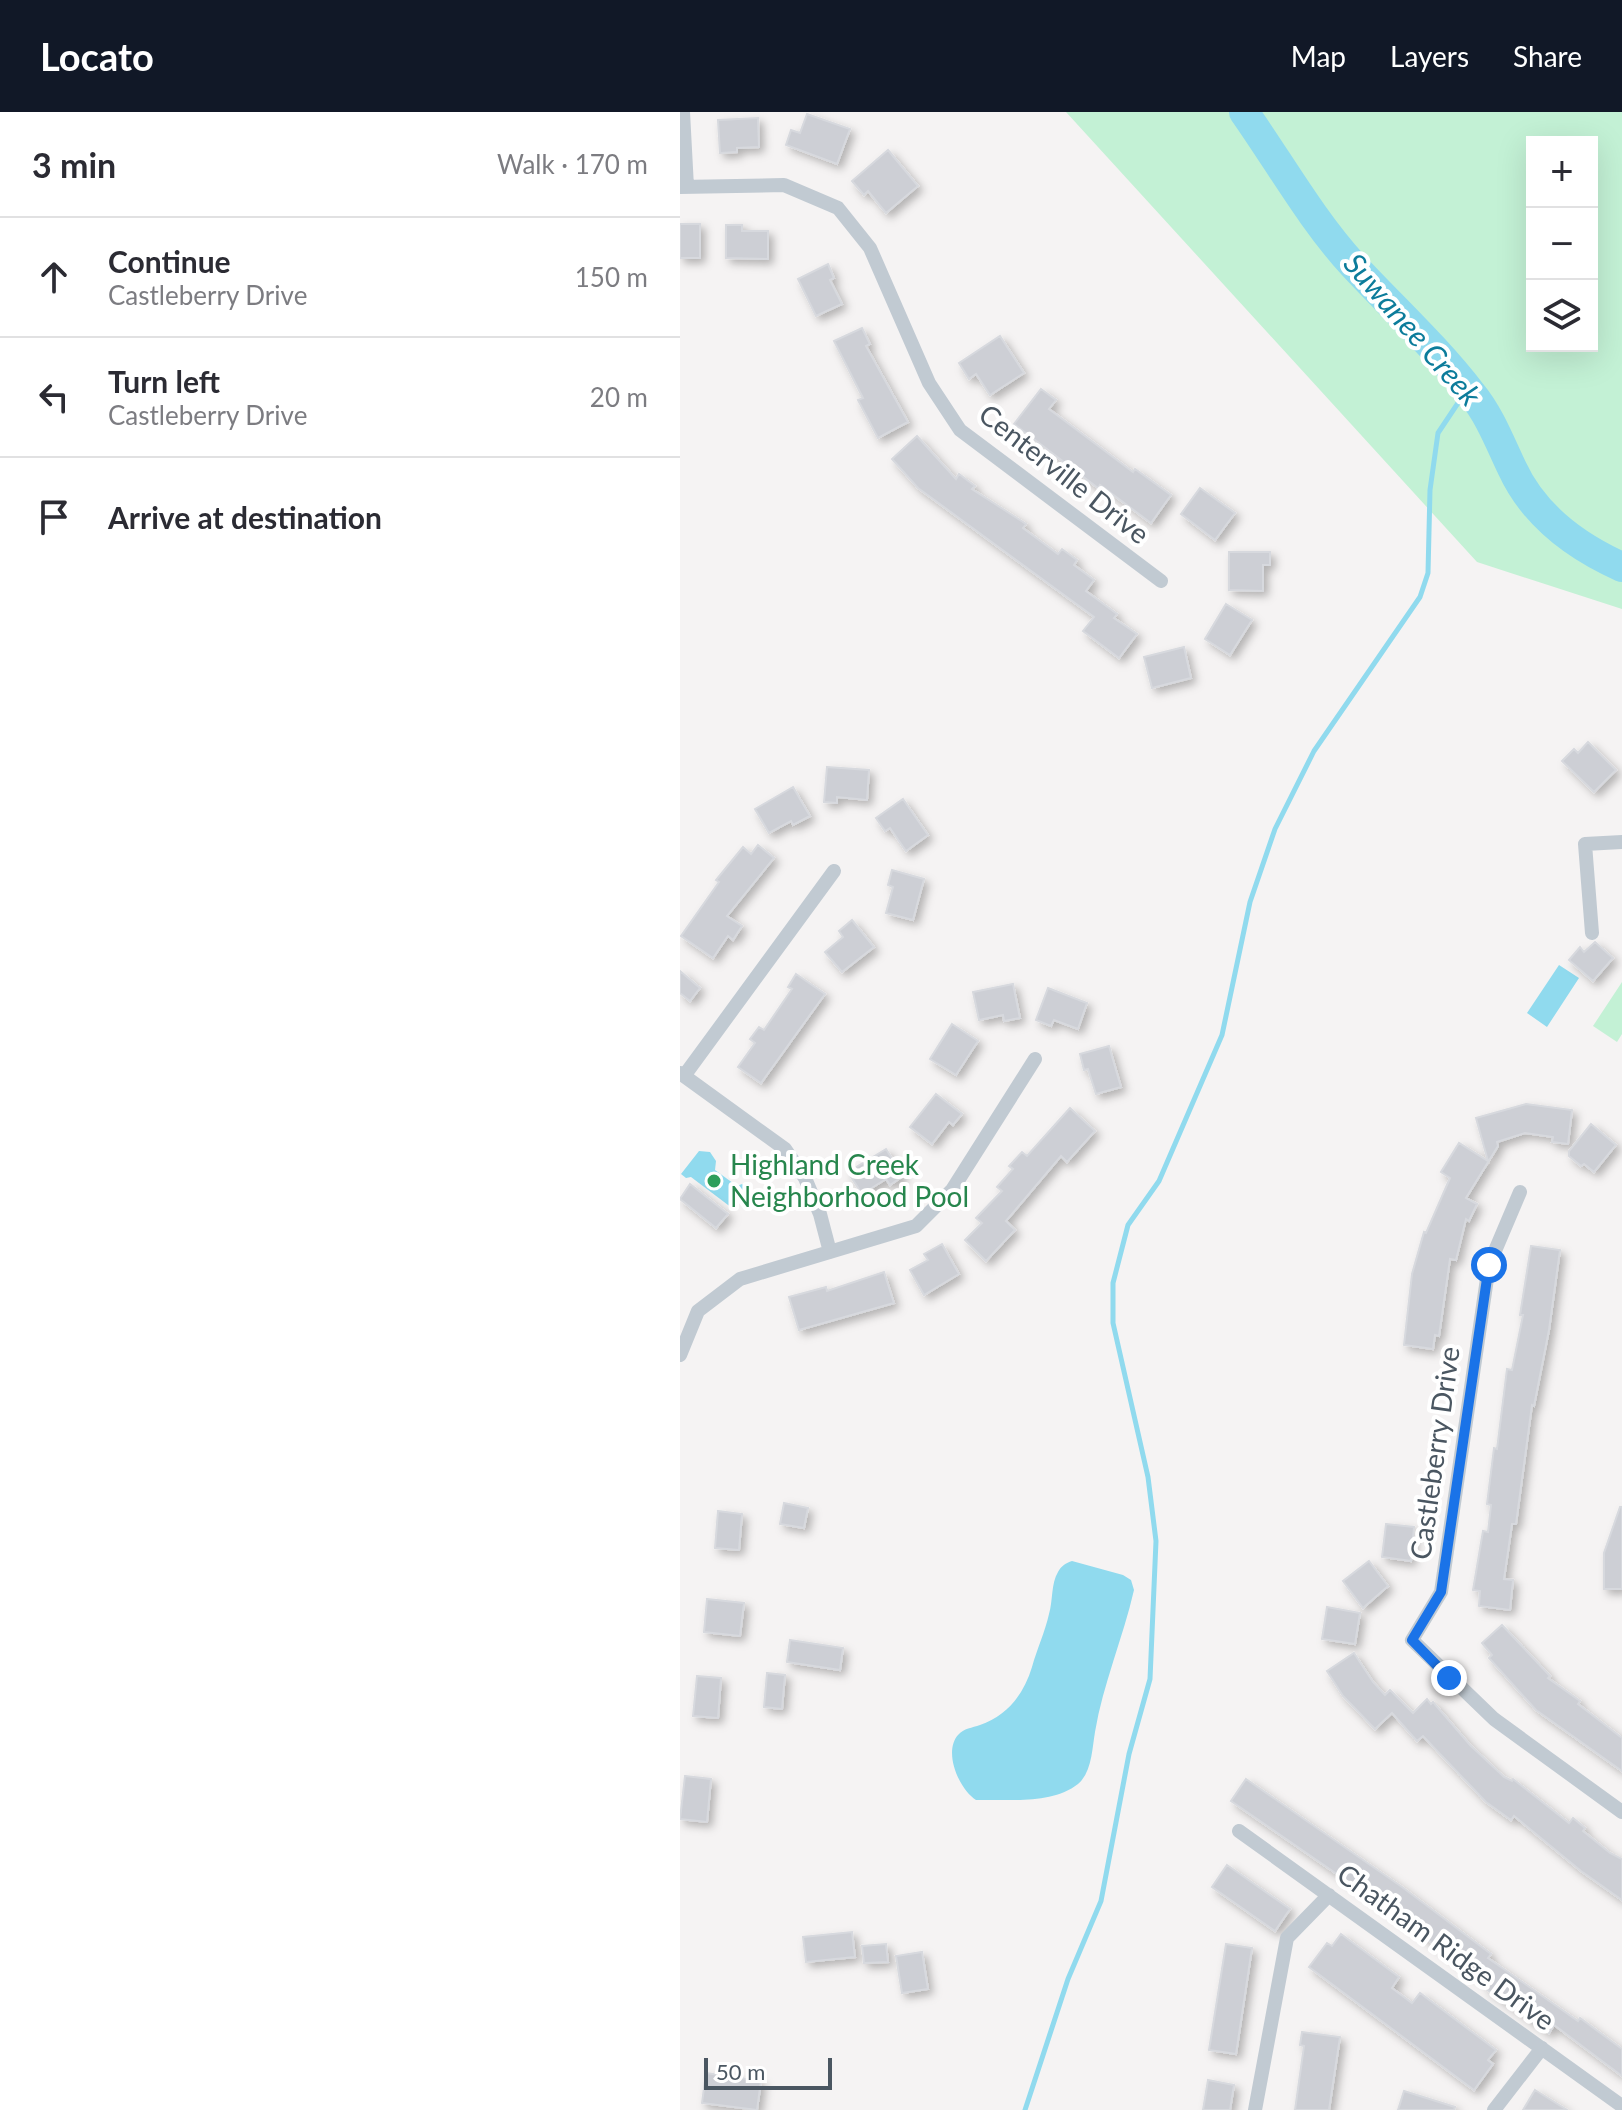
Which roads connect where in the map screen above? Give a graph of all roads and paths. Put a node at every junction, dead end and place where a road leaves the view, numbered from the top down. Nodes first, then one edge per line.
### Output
1 (683, 112) edge
2 (684, 187) edge
3 (1161, 581) dead end
4 (1622, 842) edge
5 (834, 871) dead end
6 (1592, 933) dead end
7 (1035, 1059) dead end
8 (682, 1074) edge
9 (1520, 1192) dead end
10 (830, 1252) junction
11 (680, 1355) edge
12 (1622, 1812) edge
13 (1239, 1831) dead end
14 (1329, 1895) junction
15 (1542, 2048) junction
16 (1622, 2106) edge
17 (1255, 2110) edge
18 (1494, 2110) edge

1 - 2 street
2 - 3 street, Centerville Drive
4 - 6 street
5 - 8 street
7 - 10 street
8 - 10 street
9 - 12 street, Castleberry Drive
10 - 11 street
13 - 14 street, Chatham Ridge Drive
14 - 15 street, Chatham Ridge Drive
14 - 17 street
15 - 16 street, Chatham Ridge Drive
15 - 18 street

